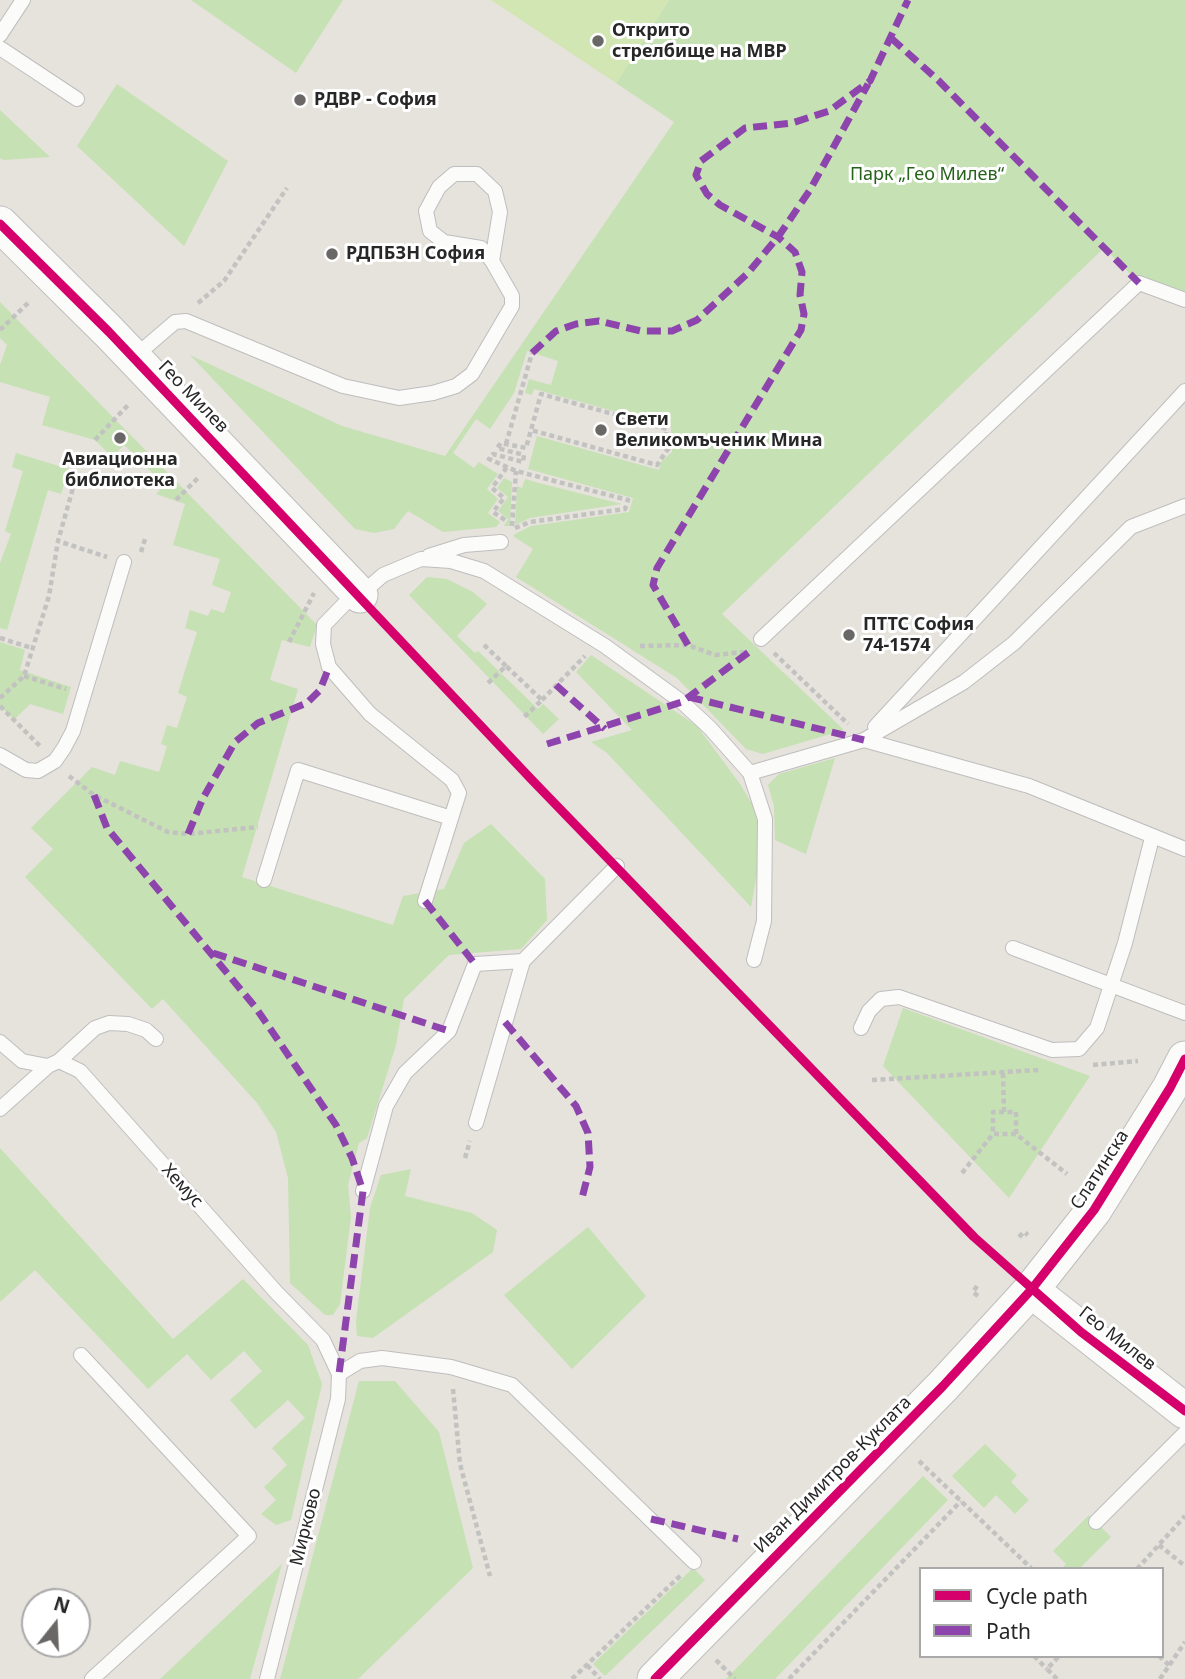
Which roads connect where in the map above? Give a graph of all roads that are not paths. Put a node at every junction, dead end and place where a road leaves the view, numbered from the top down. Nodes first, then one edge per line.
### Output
1 (23, 0) edge
2 (0, 35) edge
3 (0, 48) edge
4 (76, 99) dead end
5 (0, 224) edge
6 (492, 261) junction
7 (1185, 300) edge
8 (134, 358) junction
9 (1185, 391) edge
10 (1185, 506) edge
11 (501, 542) road end
12 (421, 559) junction
13 (124, 562) dead end
14 (358, 593) junction
15 (761, 639) road end
16 (864, 740) junction
17 (0, 755) edge
18 (750, 773) junction
19 (451, 818) junction
20 (1152, 838) junction
21 (1185, 849) edge
22 (617, 866) dead end
23 (264, 880) dead end
24 (425, 901) dead end
25 (1013, 948) dead end
26 (754, 960) dead end
27 (523, 961) junction
28 (1112, 985) junction
29 (1185, 1013) edge
30 (861, 1028) dead end
31 (156, 1039) dead end
32 (0, 1042) edge
33 (1185, 1059) edge
34 (54, 1064) junction
35 (0, 1109) edge
36 (476, 1124) dead end
37 (363, 1191) dead end
38 (1031, 1290) junction
39 (81, 1355) dead end
40 (339, 1374) junction
41 (1185, 1411) edge
42 (1185, 1433) edge
43 (1096, 1522) dead end
44 (694, 1562) road end
45 (92, 1679) edge
46 (267, 1679) edge
47 (655, 1679) edge

1 - 2 lane
3 - 4 lane
5 - 8 street, Гео Милев
6 - 6 lane
6 - 8 lane
7 - 15 lane
8 - 14 street, Гео Милев
9 - 16 lane
10 - 16 lane
11 - 12 lane
12 - 14 lane
12 - 18 lane
13 - 17 lane
14 - 19 lane
16 - 18 lane
16 - 20 lane
18 - 26 lane
19 - 23 lane
19 - 24 lane
20 - 21 lane
20 - 28 lane
22 - 27 lane
25 - 28 lane
27 - 36 lane
27 - 37 lane
28 - 29 lane
28 - 30 lane
31 - 34 lane
32 - 34 lane, Хемус
33 - 38 street, Слатинска
34 - 35 lane
34 - 40 lane, Хемус
38 - 41 street, Гео Милев
38 - 47 street, Иван Димитров-Куклата
39 - 45 lane
40 - 44 lane
40 - 46 lane, Мирково
42 - 43 lane

